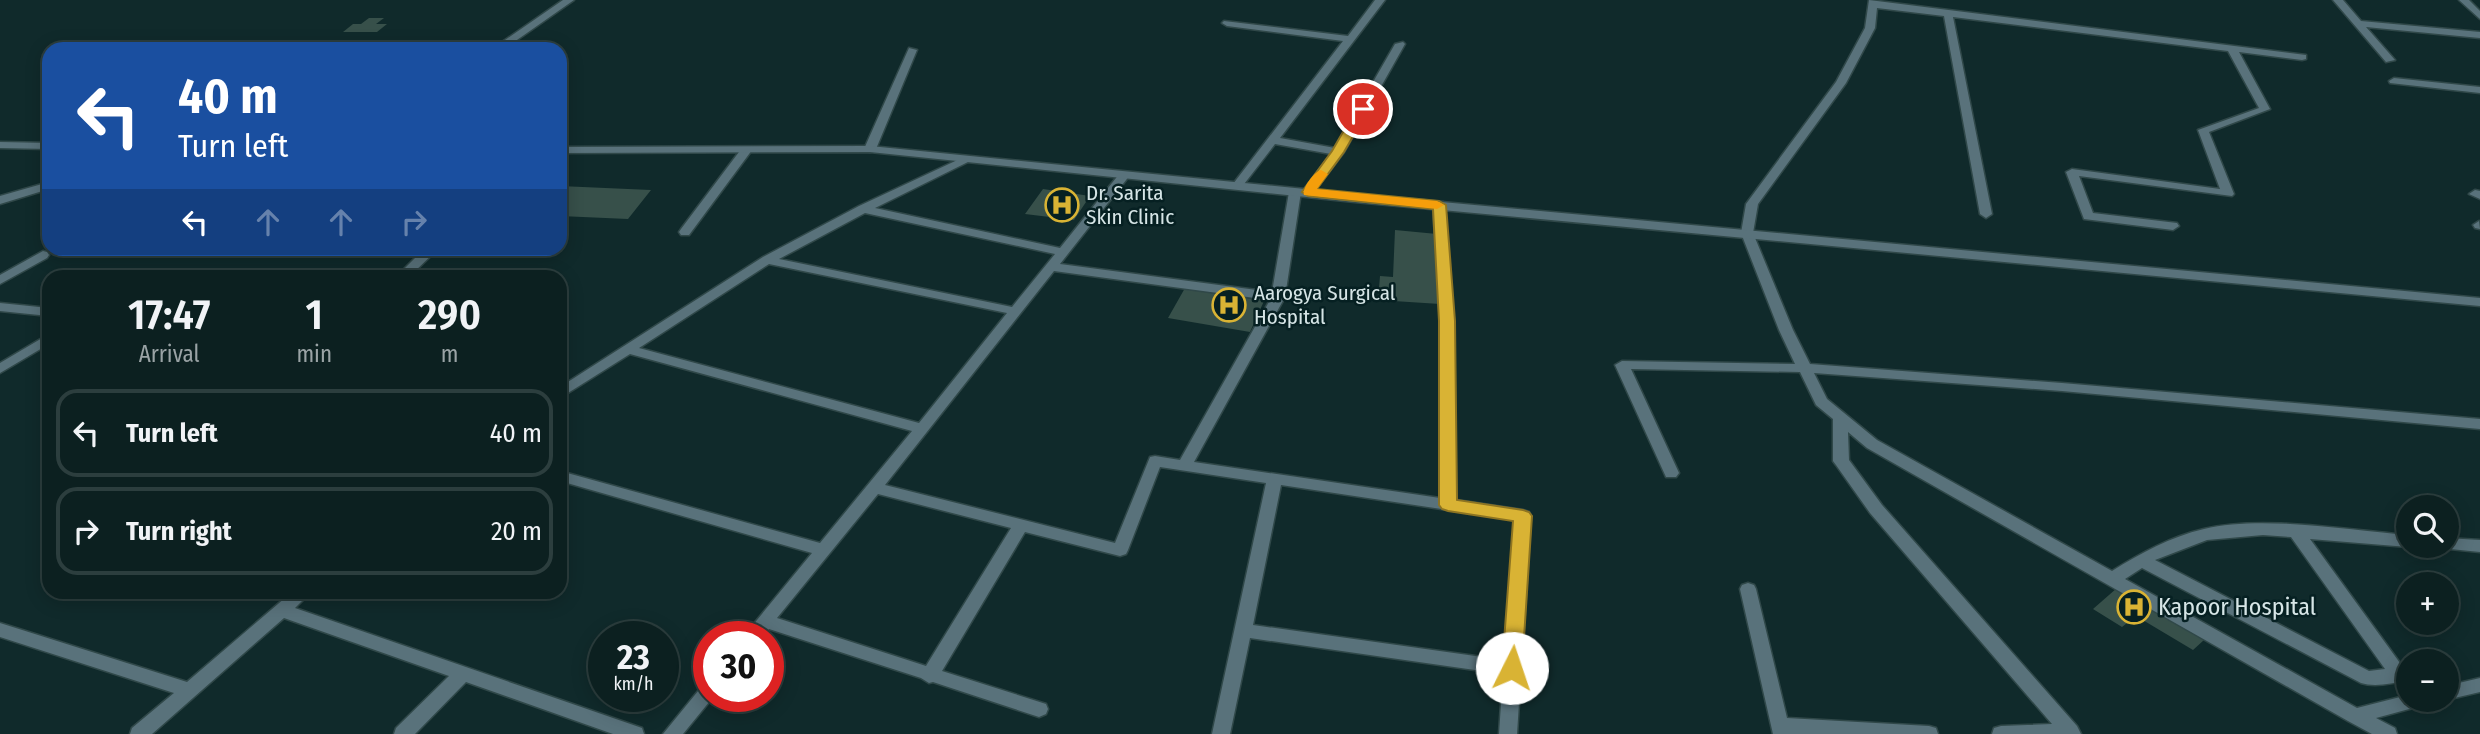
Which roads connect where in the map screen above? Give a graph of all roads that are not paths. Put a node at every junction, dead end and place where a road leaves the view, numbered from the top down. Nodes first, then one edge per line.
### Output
1 (569, 0) edge
2 (1380, 0) edge
3 (2338, 0) edge
4 (2458, 0) edge
5 (2464, 0) edge
6 (1874, 2) edge
7 (2480, 2) edge
8 (1948, 15) junction
9 (2480, 16) edge
10 (1227, 23) dead end
11 (2357, 23) junction
12 (2480, 35) edge
13 (1350, 39) junction
14 (507, 42) edge
15 (1400, 44) dead end
16 (2232, 49) junction
17 (912, 50) dead end
18 (2302, 57) dead end
19 (2389, 60) dead end
20 (2394, 81) dead end
21 (2480, 90) edge
22 (1272, 139) junction
23 (0, 145) edge
24 (42, 146) edge
25 (870, 149) junction
26 (567, 150) edge
27 (746, 150) junction
28 (1338, 152) junction
29 (966, 159) junction
30 (1124, 175) junction
31 (42, 186) edge
32 (1237, 186) junction
33 (1302, 192) junction
34 (0, 200) edge
35 (1439, 205) junction
36 (863, 209) junction
37 (1986, 214) dead end
38 (2173, 226) dead end
39 (685, 232) dead end
40 (1747, 233) junction
41 (1062, 252) junction
42 (42, 256) edge
43 (424, 256) edge
44 (767, 260) junction
45 (1051, 267) junction
46 (409, 270) edge
47 (0, 280) edge
48 (1278, 297) junction
49 (2480, 302) edge
50 (0, 307) edge
51 (42, 311) edge
52 (1015, 311) junction
53 (42, 342) edge
54 (626, 349) junction
55 (1804, 368) junction
56 (0, 369) edge
57 (567, 388) edge
58 (1839, 418) junction
59 (2480, 424) edge
60 (922, 429) junction
61 (1184, 466) junction
62 (1671, 473) dead end
63 (567, 478) edge
64 (1275, 479) junction
65 (875, 488) junction
66 (1448, 505) junction
67 (1021, 525) junction
68 (2296, 532) junction
69 (2396, 540) edge
70 (2459, 545) edge
71 (2480, 546) edge
72 (824, 550) junction
73 (2141, 560) junction
74 (2112, 579) junction
75 (1748, 589) dead end
76 (294, 599) edge
77 (281, 610) junction
78 (765, 621) edge
79 (784, 627) edge
80 (0, 630) edge
81 (1243, 631) junction
82 (1512, 668) junction
83 (463, 674) junction
84 (929, 676) junction
85 (2480, 685) edge
86 (190, 690) junction
87 (2459, 690) edge
88 (2396, 706) edge
89 (693, 709) edge
90 (1039, 709) dead end
91 (2356, 716) junction
92 (1781, 729) edge
93 (2071, 732) edge
94 (139, 734) edge
95 (403, 734) edge
96 (635, 734) edge
97 (672, 734) edge
98 (1220, 734) edge
99 (1508, 734) edge
100 (1929, 734) edge
101 (2001, 734) edge
102 (2388, 734) edge

1 - 14 street
2 - 13 street
3 - 11 street
4 - 5 street
5 - 7 street
5 - 9 street
6 - 8 street
6 - 40 street
8 - 16 street
8 - 37 street
10 - 13 street
11 - 12 street
11 - 19 street
13 - 22 street
15 - 28 street
16 - 18 street
16 - 38 street
17 - 25 street
20 - 21 street
22 - 28 street
22 - 32 street
23 - 24 street
25 - 27 street
25 - 29 street
26 - 27 street
27 - 39 street
28 - 33 street
29 - 30 street
29 - 36 street
30 - 32 street
30 - 41 street
31 - 34 street
32 - 33 street
33 - 35 street
33 - 48 street
35 - 40 street
35 - 66 street
36 - 41 street
36 - 44 street
40 - 49 street
40 - 55 street
41 - 45 street
42 - 47 street
43 - 46 street
44 - 52 street
44 - 54 street
45 - 48 street
45 - 52 street
48 - 61 street
50 - 51 street
52 - 60 street
53 - 56 street
54 - 57 street
54 - 60 street
55 - 58 street
55 - 59 street
55 - 62 street
58 - 74 street
58 - 93 street
60 - 65 street
61 - 64 street
61 - 67 street
63 - 72 street
64 - 66 street
64 - 81 street
65 - 67 street
65 - 72 street
66 - 82 street
67 - 84 street
68 - 69 street
68 - 73 street
68 - 73 street
70 - 71 street
72 - 78 street
73 - 74 street
74 - 91 street
75 - 92 street
76 - 77 street
77 - 83 street
77 - 86 street
79 - 84 street
80 - 86 street
81 - 82 street
81 - 98 street
82 - 99 street
83 - 95 street
83 - 96 street
84 - 90 street
85 - 87 street
86 - 94 street
88 - 91 street
89 - 97 street
91 - 102 street
92 - 100 street
93 - 101 street

